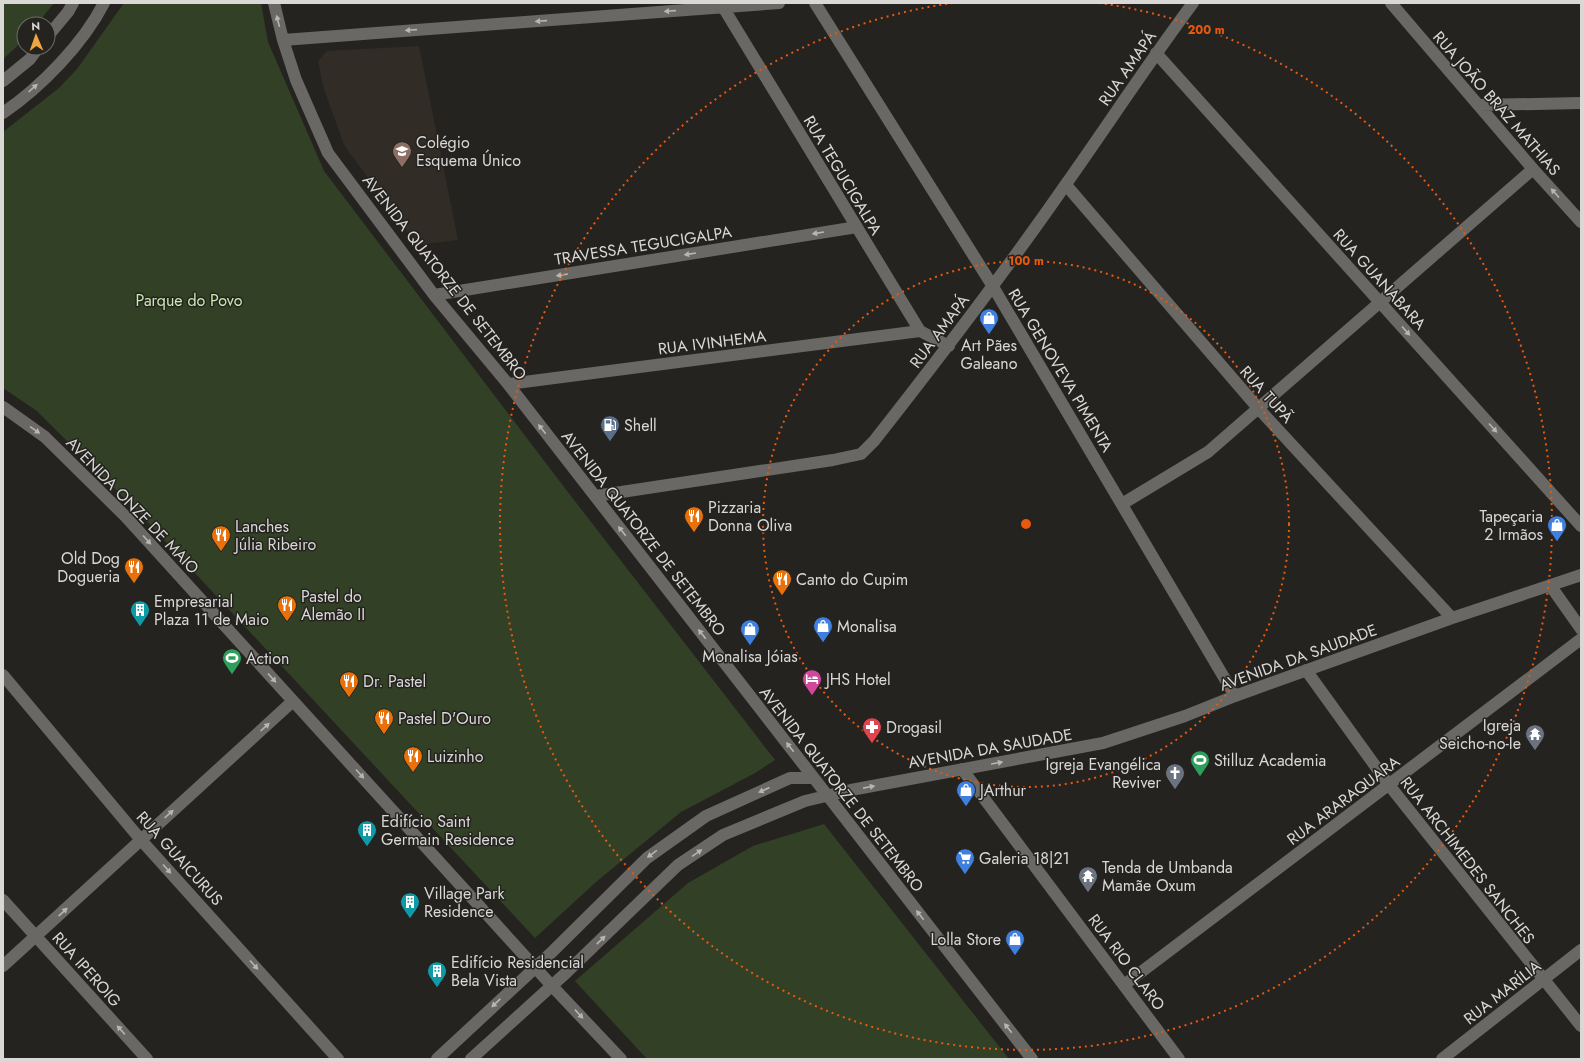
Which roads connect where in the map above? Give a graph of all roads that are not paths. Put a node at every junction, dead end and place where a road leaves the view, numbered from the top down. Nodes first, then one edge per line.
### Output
1 (72, 3) edge
2 (104, 3) edge
3 (274, 3) edge
4 (779, 3) edge
5 (815, 3) edge
6 (1193, 3) edge
7 (1391, 3) edge
8 (723, 7) junction
9 (56, 26) edge
10 (283, 40) junction
11 (1156, 53) junction
12 (32, 56) edge
13 (3, 81) edge
14 (1581, 103) edge
15 (1480, 105) junction
16 (3, 113) edge
17 (1533, 169) junction
18 (1066, 185) junction
19 (1581, 222) edge
20 (857, 227) junction
21 (992, 285) junction
22 (434, 295) junction
23 (1380, 302) junction
24 (920, 331) junction
25 (949, 346) junction
26 (508, 384) junction
27 (3, 407) edge
28 (1258, 408) junction
29 (595, 496) junction
30 (1122, 504) junction
31 (1581, 526) edge
32 (1581, 575) edge
33 (1550, 585) junction
34 (1452, 618) junction
35 (1581, 629) edge
36 (1581, 640) edge
37 (1306, 670) junction
38 (3, 675) edge
39 (1235, 696) junction
40 (293, 701) junction
41 (962, 769) junction
42 (814, 778) junction
43 (1389, 785) junction
44 (828, 796) junction
45 (141, 840) junction
46 (3, 900) edge
47 (36, 937) junction
48 (1581, 950) edge
49 (3, 966) edge
50 (535, 967) junction
51 (1543, 980) junction
52 (1124, 985) junction
53 (552, 986) junction
54 (1581, 1026) edge
55 (147, 1059) edge
56 (338, 1059) edge
57 (437, 1059) edge
58 (471, 1059) edge
59 (621, 1059) edge
60 (1032, 1059) edge
61 (1179, 1059) edge
62 (1442, 1059) edge

1 - 9 street
16 -> 2 street
10 -> 3 street, AVENIDA QUATORZE DE SETEMBRO
4 - 8 street
5 - 21 street, RUA GENOVEVA PIMENTA
6 - 11 street, RUA AMAPÁ
7 - 15 street, RUA JOÃO BRAZ MATHIAS
8 -> 10 street
8 - 20 street, RUA TEGUCIGALPA
10 - 22 street, AVENIDA QUATORZE DE SETEMBRO
11 - 18 street, RUA AMAPÁ
11 - 23 street, RUA GUANABARA
12 - 13 street
14 - 15 street
15 - 17 street, RUA JOÃO BRAZ MATHIAS
19 -> 17 street, RUA JOÃO BRAZ MATHIAS
17 - 23 street
18 - 21 street, RUA AMAPÁ
18 - 28 street, RUA TUPÃ
20 -> 22 street, TRAVESSA TEGUCIGALPA
20 - 24 street, RUA TEGUCIGALPA
21 - 25 street, RUA AMAPÁ
21 - 30 street, RUA GENOVEVA PIMENTA
22 - 26 street, AVENIDA QUATORZE DE SETEMBRO
23 - 28 street
23 -> 31 street, RUA GUANABARA
24 - 25 street
24 - 26 street, RUA IVINHEMA
25 - 29 street, RUA AMAPÁ
29 -> 26 street, AVENIDA QUATORZE DE SETEMBRO
27 -> 40 street, AVENIDA ONZE DE MAIO
28 - 30 street
28 - 34 street, RUA TUPÃ
42 -> 29 street, AVENIDA QUATORZE DE SETEMBRO
30 - 39 street, RUA GENOVEVA PIMENTA
32 - 33 street, AVENIDA DA SAUDADE
33 - 34 street, AVENIDA DA SAUDADE
33 - 35 street
34 - 37 street, AVENIDA DA SAUDADE
36 - 43 street, RUA ARARAQUARA
37 - 39 street, AVENIDA DA SAUDADE
37 - 43 street, RUA ARCHIMEDES SANCHES
38 - 45 street, RUA GUAICURUS
41 -> 39 street, AVENIDA DA SAUDADE
45 -> 40 street
40 -> 50 street, AVENIDA ONZE DE MAIO
44 -> 41 street, AVENIDA DA SAUDADE
41 - 52 street, RUA RIO CLARO
42 - 44 street, AVENIDA QUATORZE DE SETEMBRO
42 -> 50 street
43 - 51 street, RUA ARCHIMEDES SANCHES
43 - 52 street, RUA ARARAQUARA
53 -> 44 street, AVENIDA DA SAUDADE
60 -> 44 street, AVENIDA QUATORZE DE SETEMBRO
47 -> 45 street
45 -> 56 street, RUA GUAICURUS
46 - 47 street, RUA IPEROIG
47 - 49 street
55 -> 47 street, RUA IPEROIG
48 - 51 street, RUA MARÍLIA
50 - 53 street, AVENIDA ONZE DE MAIO
50 -> 57 street
51 - 54 street, RUA ARCHIMEDES SANCHES
51 - 62 street, RUA MARÍLIA
52 - 61 street, RUA RIO CLARO
53 - 58 street, AVENIDA DA SAUDADE
53 -> 59 street, AVENIDA ONZE DE MAIO

